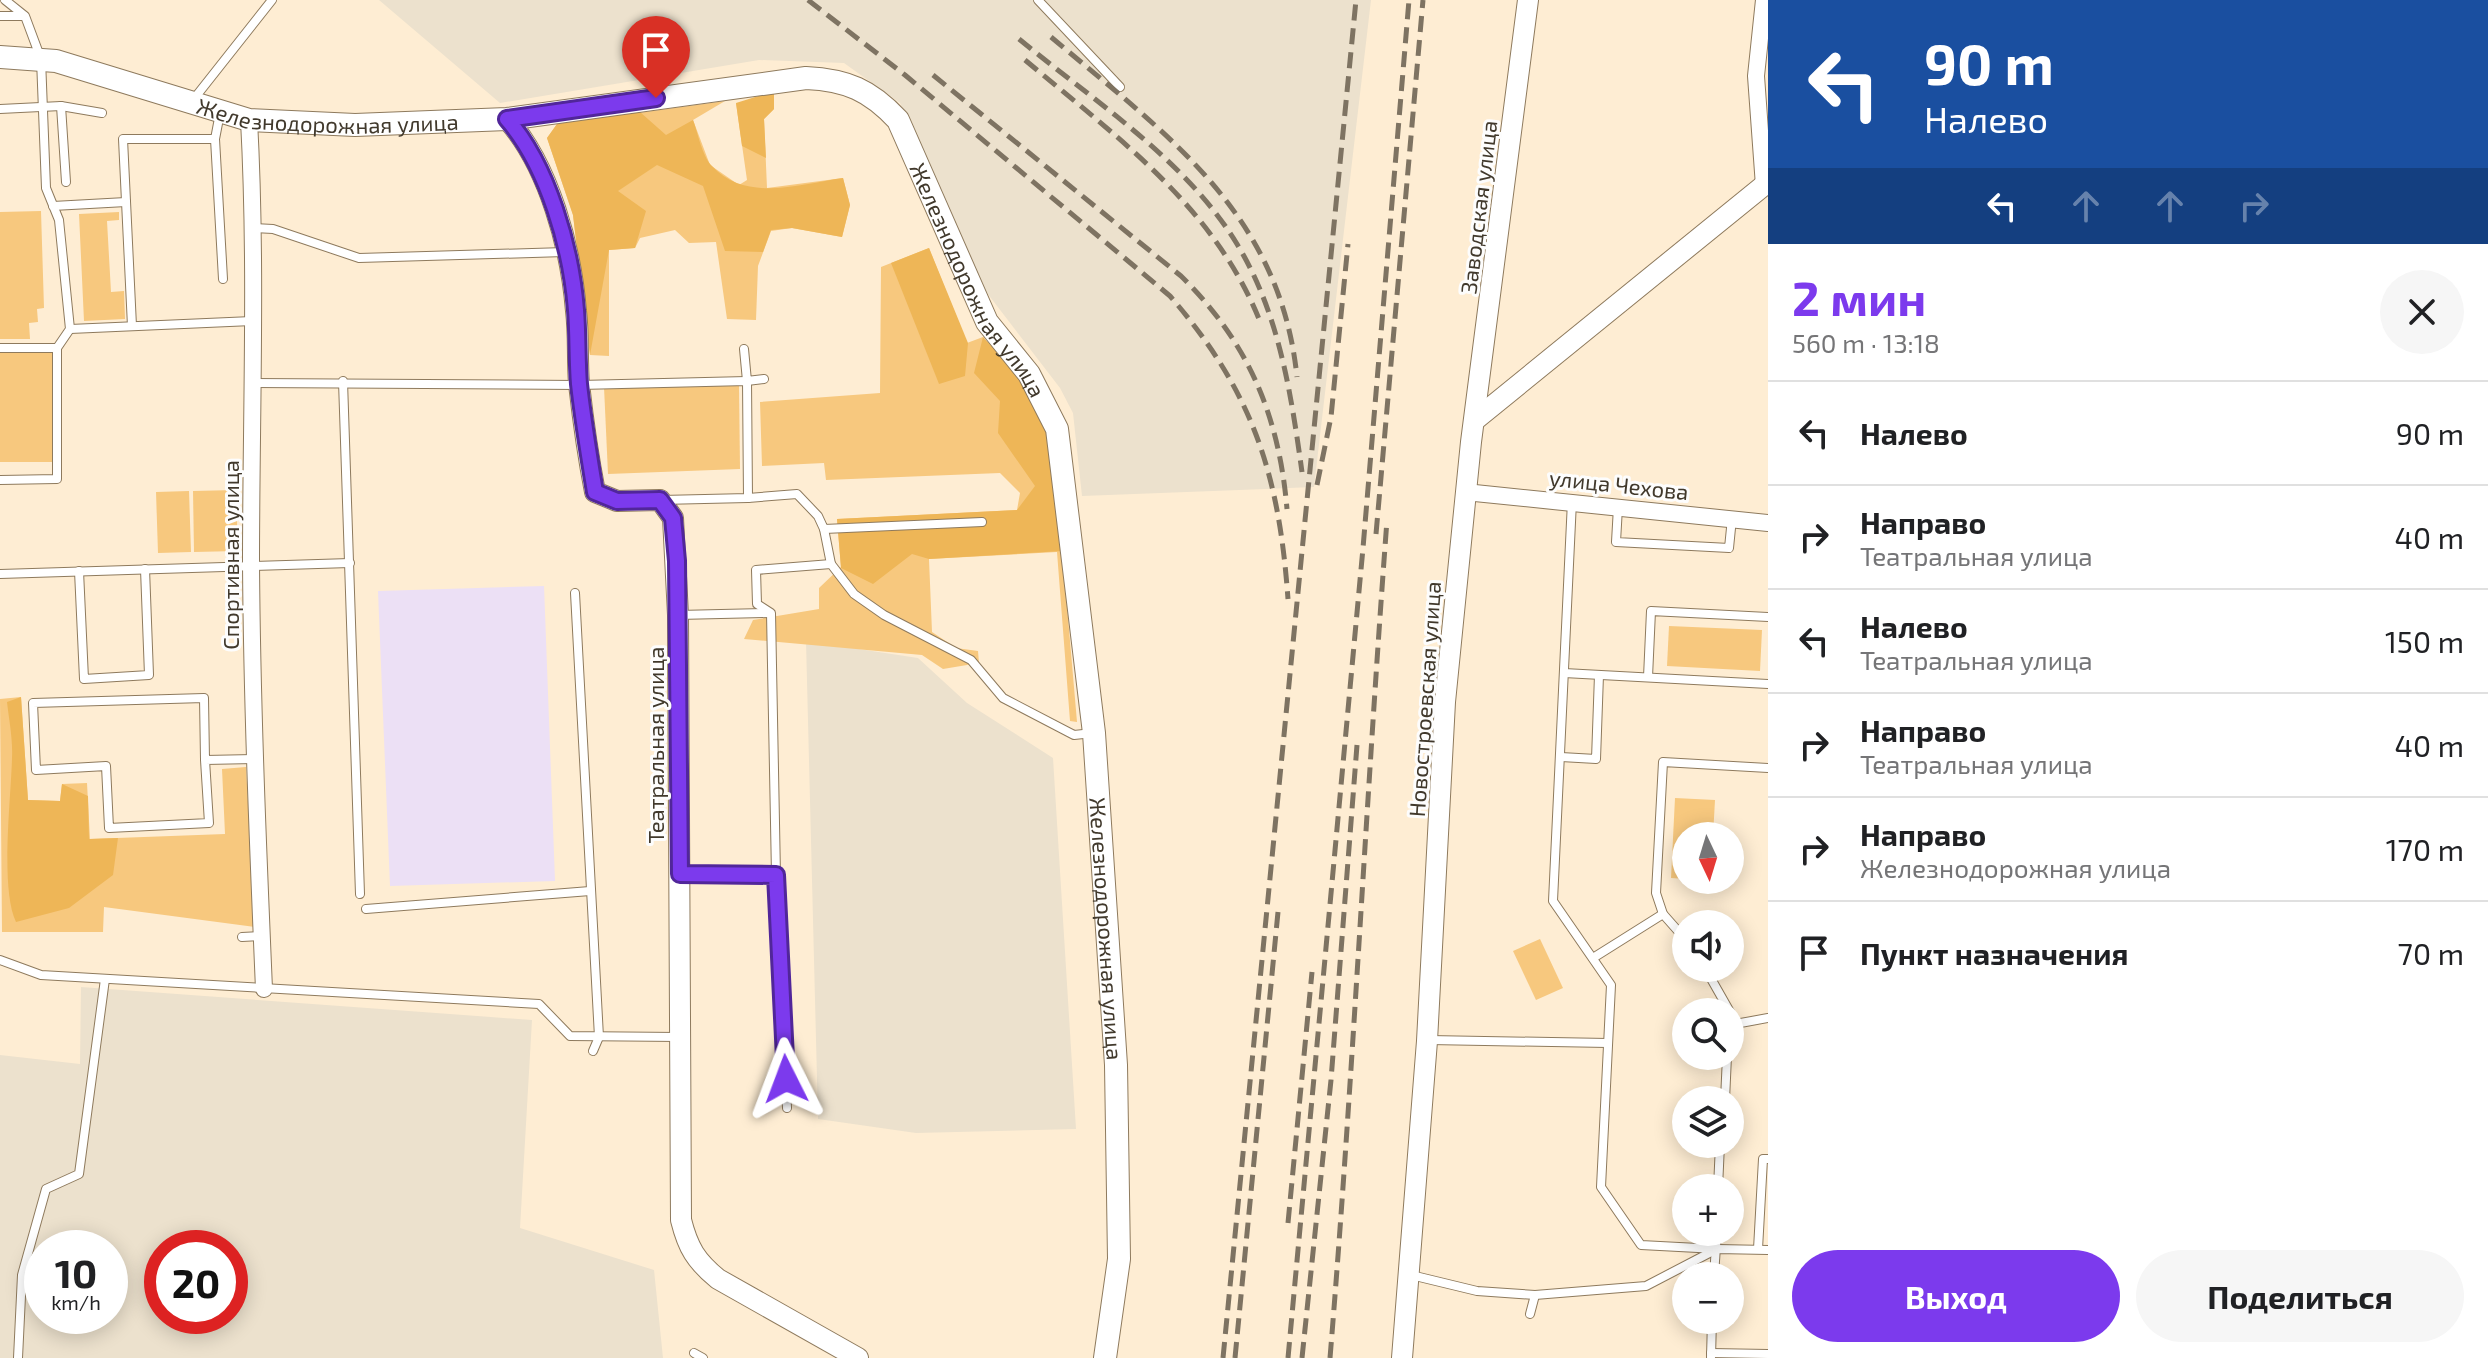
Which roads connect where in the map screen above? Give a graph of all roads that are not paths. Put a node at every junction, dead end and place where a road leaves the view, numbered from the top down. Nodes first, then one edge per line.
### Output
1 (5, 0) edge
2 (272, 0) edge
3 (1038, 0) edge
4 (1528, 0) edge
5 (1764, 0) edge
6 (0, 16) edge
7 (25, 16) junction
8 (0, 57) edge
9 (41, 59) junction
10 (1120, 87) dead end
11 (190, 104) junction
12 (61, 106) junction
13 (42, 107) junction
14 (0, 109) edge
15 (220, 112) junction
16 (102, 113) dead end
17 (507, 119) junction
18 (249, 120) junction
19 (215, 139) junction
20 (66, 182) dead end
21 (1766, 184) edge
22 (126, 202) junction
23 (53, 206) junction
24 (254, 228) junction
25 (567, 252) junction
26 (223, 279) dead end
27 (252, 321) junction
28 (132, 326) junction
29 (70, 329) junction
30 (0, 348) edge
31 (57, 348) junction
32 (744, 349) dead end
33 (764, 379) dead end
34 (343, 381) junction
35 (747, 381) junction
36 (252, 383) junction
37 (580, 385) junction
38 (1475, 420) junction
39 (0, 480) edge
40 (1465, 492) junction
41 (748, 498) junction
42 (660, 500) junction
43 (1572, 500) junction
44 (1618, 506) junction
45 (1732, 518) junction
46 (982, 522) dead end
47 (1768, 523) edge
48 (824, 529) junction
49 (350, 563) junction
50 (831, 564) junction
51 (251, 565) junction
52 (145, 569) junction
53 (79, 571) junction
54 (0, 574) edge
55 (575, 593) dead end
56 (771, 613) junction
57 (678, 615) junction
58 (1768, 617) edge
59 (1564, 673) junction
60 (1599, 675) junction
61 (1648, 677) junction
62 (1768, 684) edge
63 (1094, 733) junction
64 (1561, 757) junction
65 (254, 759) junction
66 (205, 760) junction
67 (1768, 768) edge
68 (680, 874) junction
69 (776, 875) junction
70 (590, 891) junction
71 (360, 894) dead end
72 (366, 909) dead end
73 (1663, 914) junction
74 (1672, 924) edge
75 (261, 936) junction
76 (242, 937) dead end
77 (1593, 958) junction
78 (0, 960) edge
79 (105, 979) junction
80 (264, 989) junction
81 (1768, 1018) edge
82 (1744, 1022) edge
83 (599, 1037) junction
84 (681, 1037) junction
85 (1427, 1041) junction
86 (1608, 1043) junction
87 (593, 1051) dead end
88 (787, 1108) dead end
89 (1768, 1159) edge
90 (1717, 1249) junction
91 (1763, 1250) edge
92 (1716, 1262) edge
93 (1410, 1275) junction
94 (1535, 1295) junction
95 (1530, 1314) dead end
96 (1712, 1334) edge
97 (1768, 1354) edge
98 (1711, 1355) edge
99 (18, 1358) edge
100 (858, 1358) edge
101 (1105, 1358) edge
102 (1402, 1358) edge

1 - 7 lane
2 - 11 lane
3 - 10 lane
4 - 38 street, Заводская улица
5 - 21 street
6 - 7 lane
7 - 9 lane
8 - 9 main road, Железнодорожная улица
9 - 11 main road, Железнодорожная улица
9 - 13 lane
11 - 15 main road, Железнодорожная улица
12 - 13 lane
12 - 16 lane
12 - 20 lane
13 - 14 lane
13 - 23 lane
15 - 18 main road, Железнодорожная улица
15 - 19 lane
17 - 18 main road, Железнодорожная улица
17 - 25 street
17 - 63 main road, Железнодорожная улица
18 - 24 street, Спортивная улица
19 - 22 lane
19 - 26 lane
21 - 38 street
22 - 23 lane
22 - 28 lane
23 - 29 lane
24 - 25 lane
24 - 27 street, Спортивная улица
25 - 37 street
27 - 28 lane
27 - 36 street, Спортивная улица
28 - 29 lane
29 - 31 lane
30 - 31 lane
31 - 39 lane
32 - 35 lane
33 - 35 lane
34 - 36 lane
34 - 37 lane
34 - 49 lane
35 - 37 lane
35 - 41 lane
36 - 51 street, Спортивная улица
37 - 42 street
38 - 40 street, Новостроевская улица
40 - 43 street, улица Чехова
40 - 85 street, Новостроевская улица
41 - 42 lane
41 - 48 lane
42 - 57 street, Театральная улица
43 - 44 street, улица Чехова
43 - 59 lane
44 - 45 street, улица Чехова
44 - 45 lane
45 - 47 street, улица Чехова
46 - 48 lane
48 - 50 lane
49 - 51 lane
49 - 71 lane
50 - 56 lane
50 - 63 lane
51 - 52 lane
51 - 65 street, Спортивная улица
52 - 53 lane
52 - 53 lane
53 - 54 lane
55 - 70 lane
56 - 57 lane
56 - 69 lane
57 - 68 street, Театральная улица
58 - 61 lane
59 - 60 lane
59 - 64 lane
60 - 61 lane
60 - 64 lane
61 - 62 lane
63 - 101 main road, Железнодорожная улица
64 - 77 lane
65 - 66 lane
65 - 75 street, Спортивная улица
66 - 66 lane
67 - 73 lane
68 - 69 lane
68 - 84 street, Театральная улица
69 - 88 lane
70 - 72 lane
70 - 83 lane
73 - 74 lane
73 - 77 lane
75 - 76 lane
75 - 80 street, Спортивная улица
77 - 86 lane
78 - 79 lane
79 - 80 lane
79 - 99 lane
80 - 83 lane
81 - 82 lane
83 - 84 lane
83 - 87 lane
84 - 100 street, Театральная улица
85 - 86 lane
85 - 93 street, Новостроевская улица
86 - 90 lane
89 - 91 lane
90 - 91 lane
90 - 92 lane
90 - 94 lane
93 - 94 lane
93 - 102 street, Новостроевская улица
94 - 95 lane
96 - 98 lane
97 - 98 lane

